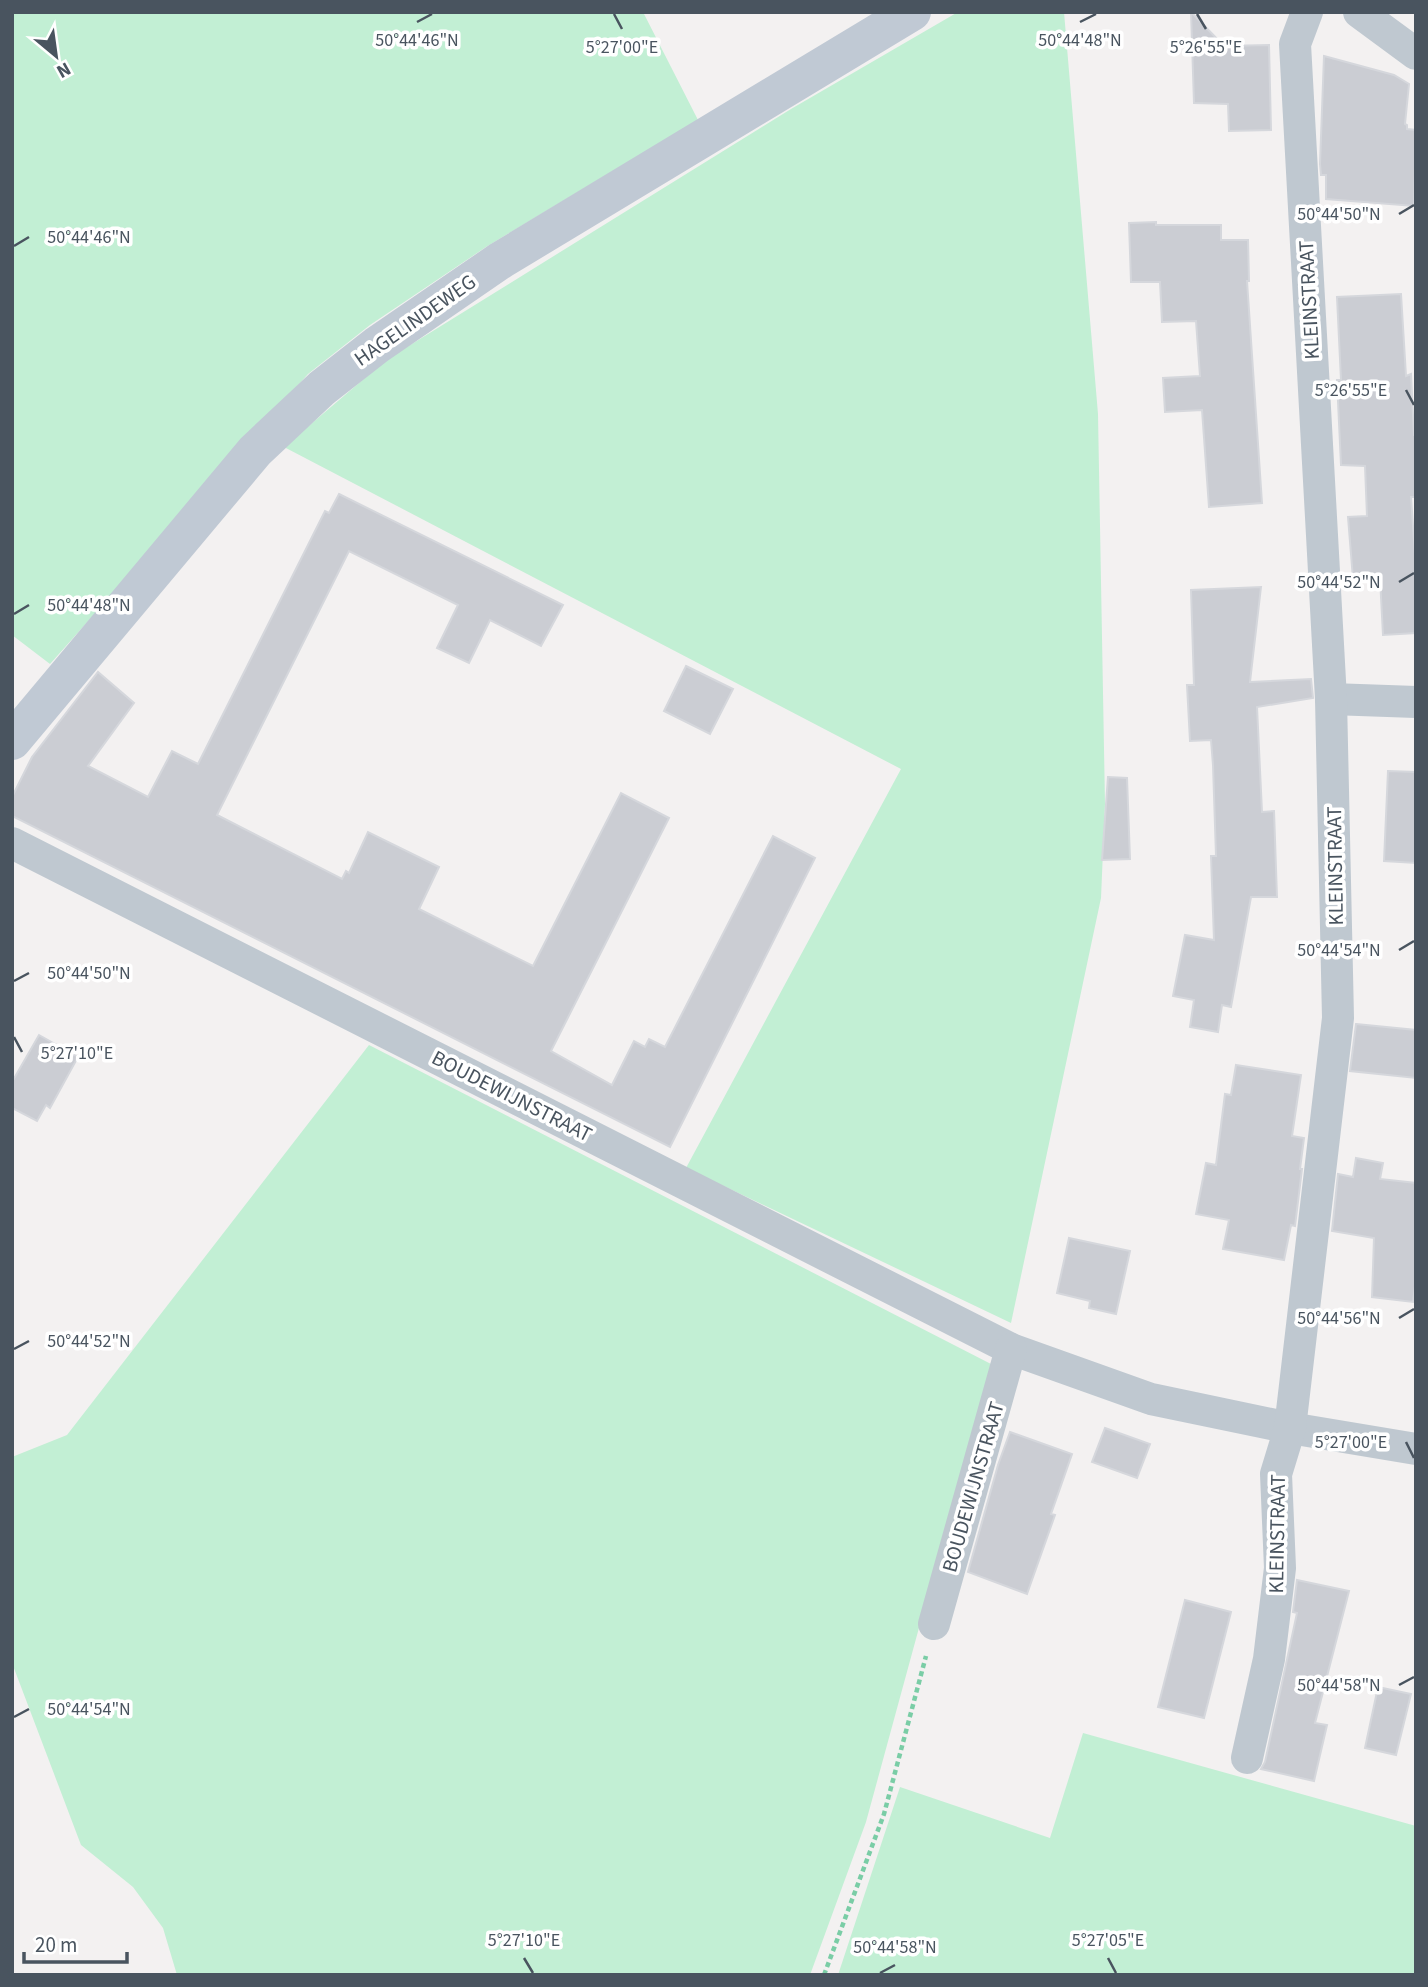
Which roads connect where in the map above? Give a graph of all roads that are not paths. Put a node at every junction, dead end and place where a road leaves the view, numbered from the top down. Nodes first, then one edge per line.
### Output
1 (912, 12) edge
2 (1307, 12) edge
3 (1359, 12) edge
4 (1416, 54) edge
5 (1331, 699) junction
6 (1416, 702) edge
7 (12, 741) edge
8 (12, 843) edge
9 (1011, 1349) junction
10 (1290, 1428) junction
11 (1416, 1449) edge
12 (934, 1624) road end
13 (1247, 1758) dead end

1 - 7 street, HAGELINDEWEG
2 - 5 street, KLEINSTRAAT
3 - 4 street
5 - 6 street
5 - 10 street, KLEINSTRAAT
8 - 9 street, BOUDEWIJNSTRAAT
9 - 10 street, BOUDEWIJNSTRAAT
9 - 12 street, BOUDEWIJNSTRAAT
10 - 11 street, BOUDEWIJNSTRAAT
10 - 13 street, KLEINSTRAAT

